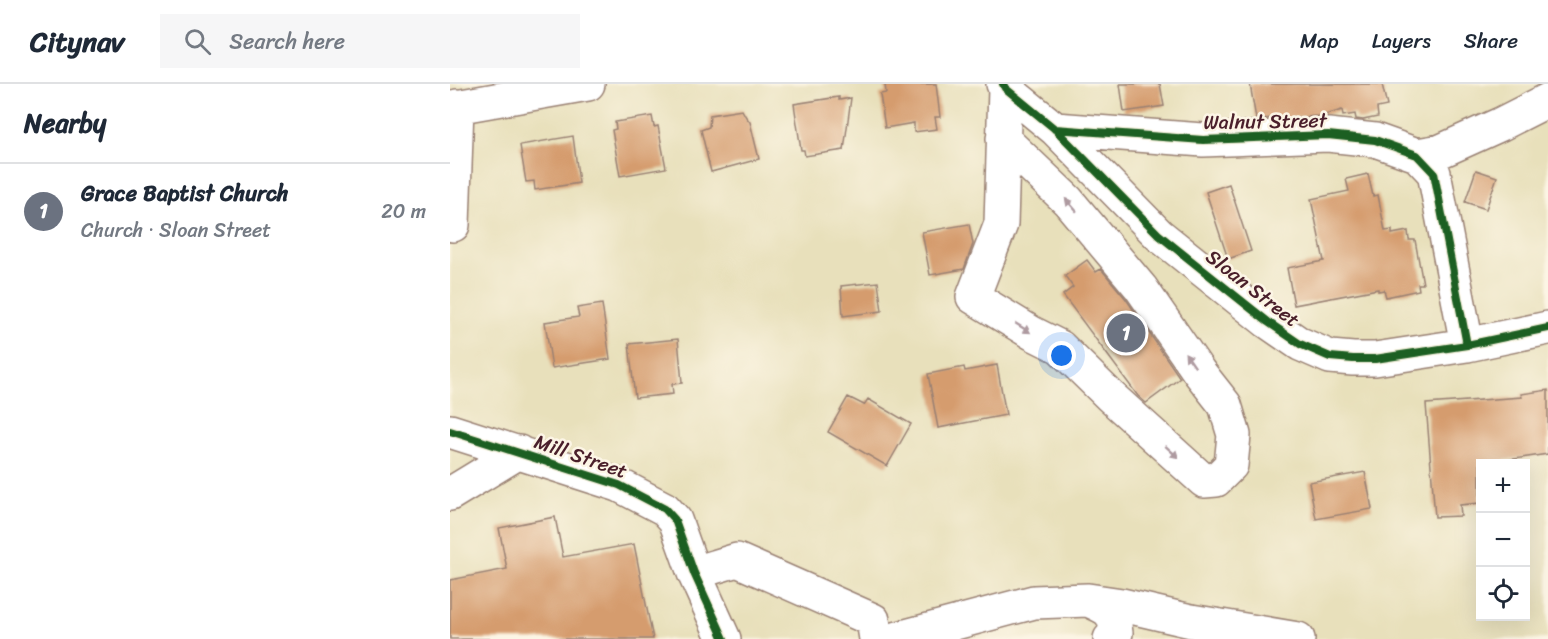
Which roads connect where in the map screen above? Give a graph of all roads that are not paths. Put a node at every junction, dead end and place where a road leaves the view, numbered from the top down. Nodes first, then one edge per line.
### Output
1 (588, 84) edge
2 (1004, 86) edge
3 (1548, 100) edge
4 (454, 107) edge
5 (1055, 129) junction
6 (1003, 139) junction
7 (1417, 155) junction
8 (453, 225) dead end
9 (1548, 328) edge
10 (1467, 345) junction
11 (450, 431) edge
12 (519, 452) junction
13 (450, 494) edge
14 (694, 573) junction
15 (1088, 600) junction
16 (724, 639) edge
17 (876, 639) edge
18 (895, 639) edge
19 (1110, 639) edge
20 (1298, 639) edge

1 - 4 street
2 - 5 street, Sloan Street
2 - 6 street
3 - 7 street
4 - 8 street
5 - 7 street, Walnut Street
5 - 10 street, Sloan Street
6 -> 6 street
7 - 10 street
9 - 10 street, Sloan Street
11 - 12 street, Mill Street
12 - 13 street
12 - 14 street, Mill Street
14 - 16 street, Mill Street
14 - 17 street
15 - 18 street
15 - 19 street
15 - 20 street

